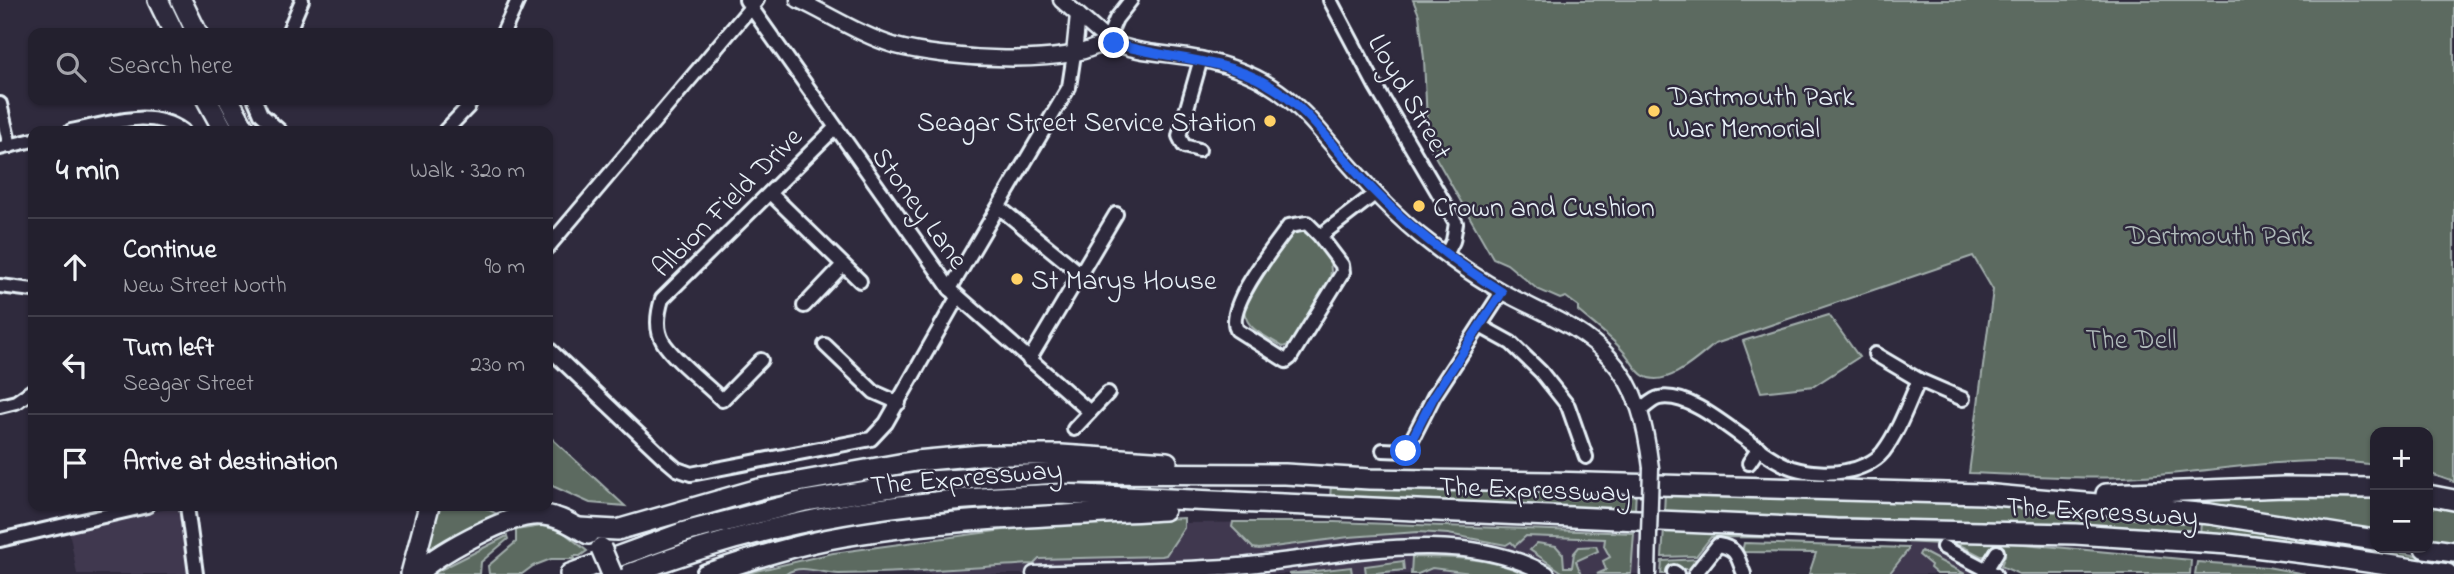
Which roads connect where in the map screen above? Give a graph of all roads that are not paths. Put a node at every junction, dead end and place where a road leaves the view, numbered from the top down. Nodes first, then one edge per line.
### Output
1 (158, 0) edge
2 (181, 0) edge
3 (302, 0) edge
4 (518, 0) edge
5 (798, 0) edge
6 (1061, 0) edge
7 (1131, 0) edge
8 (1330, 0) edge
9 (752, 2) edge
10 (1079, 15) junction
11 (172, 28) edge
12 (195, 28) edge
13 (290, 28) edge
14 (505, 28) edge
15 (1107, 40) junction
16 (1074, 54) junction
17 (1201, 59) junction
18 (0, 104) edge
19 (210, 105) edge
20 (232, 105) edge
21 (257, 105) edge
22 (469, 105) edge
23 (96, 126) edge
24 (176, 126) edge
25 (221, 126) edge
26 (243, 126) edge
27 (274, 126) edge
28 (450, 126) edge
29 (835, 128) junction
30 (28, 141) edge
31 (5, 147) edge
32 (1199, 150) dead end
33 (1376, 193) junction
34 (770, 194) junction
35 (1000, 208) junction
36 (1116, 214) dead end
37 (1320, 236) junction
38 (553, 241) edge
39 (1446, 255) junction
40 (843, 265) junction
41 (1081, 274) junction
42 (860, 281) dead end
43 (0, 286) edge
44 (28, 289) edge
45 (1502, 292) junction
46 (954, 293) junction
47 (804, 306) dead end
48 (1480, 326) junction
49 (840, 341) dead end
50 (553, 353) edge
51 (1875, 354) dead end
52 (761, 360) dead end
53 (1029, 360) junction
54 (1919, 380) junction
55 (1108, 393) dead end
56 (28, 394) edge
57 (1963, 399) dead end
58 (899, 402) junction
59 (0, 406) edge
60 (1641, 410) junction
61 (1090, 412) junction
62 (1074, 429) dead end
63 (1759, 448) junction
64 (1383, 450) dead end
65 (1586, 457) dead end
66 (1749, 463) dead end
67 (1285, 474) junction
68 (2370, 488) edge
69 (1983, 494) junction
70 (2433, 496) edge
71 (2454, 500) edge
72 (1266, 505) junction
73 (125, 511) edge
74 (188, 511) edge
75 (428, 511) edge
76 (544, 511) edge
77 (559, 517) junction
78 (579, 528) junction
79 (2075, 534) junction
80 (2370, 539) edge
81 (0, 540) edge
82 (1943, 547) dead end
83 (2433, 549) edge
84 (1997, 552) dead end
85 (2454, 552) edge
86 (1541, 572) edge
87 (1991, 572) edge
88 (1647, 573) edge
89 (196, 574) edge
90 (411, 574) edge
91 (417, 574) edge
92 (570, 574) edge
93 (612, 574) edge
94 (629, 574) edge
95 (706, 574) edge
96 (1034, 574) edge
97 (1695, 574) edge
98 (1744, 574) edge
99 (2362, 574) edge
100 (2446, 574) edge

1 - 11 highway
2 - 12 highway
3 - 13 street
4 - 14 street
5 - 16 street
6 - 10 street
7 - 15 street
8 - 39 street, Lloyd Street
9 - 29 street, Stoney Lane
9 - 38 street
10 - 15 street
10 - 16 street
15 - 16 street
15 - 17 street
16 - 35 street
17 - 32 street
17 - 33 street
18 - 31 street
19 - 25 highway
20 - 26 highway
21 - 27 street
22 - 28 street
23 - 24 street
29 - 34 street, Albion Field Drive
29 - 46 street, Stoney Lane
30 - 31 street
33 - 37 street
33 - 39 street
34 - 40 street
34 - 52 street, Albion Field Drive
35 - 41 street
35 - 46 street
36 - 41 street
37 - 37 street
39 - 45 street
40 - 42 street
40 - 47 street
41 - 53 street
43 - 44 street
45 - 48 street
45 - 60 street
46 - 53 street, Stoney Lane
46 - 58 street
48 - 64 street
48 - 65 street
49 - 58 street
50 - 58 street
51 - 54 street
53 - 61 street, Stoney Lane
54 - 57 street
54 - 63 street
55 - 61 street
56 - 59 street
60 - 63 street
60 - 88 street, bridge
61 - 62 street
63 - 66 street
67 - 69 highway, The Expressway
67 - 78 highway
67 - 92 highway, The Expressway
68 - 69 highway
69 - 80 highway, The Expressway
70 - 71 highway
72 - 79 highway, The Expressway
72 - 94 highway, The Expressway
72 - 95 highway
73 - 81 street
74 - 89 street
75 - 90 highway
76 - 77 highway
77 - 78 highway
77 - 91 highway
78 - 93 highway, bridge
79 - 99 highway
79 - 100 highway, The Expressway
82 - 87 street
83 - 85 highway
84 - 87 street
86 - 96 street
97 - 98 street

